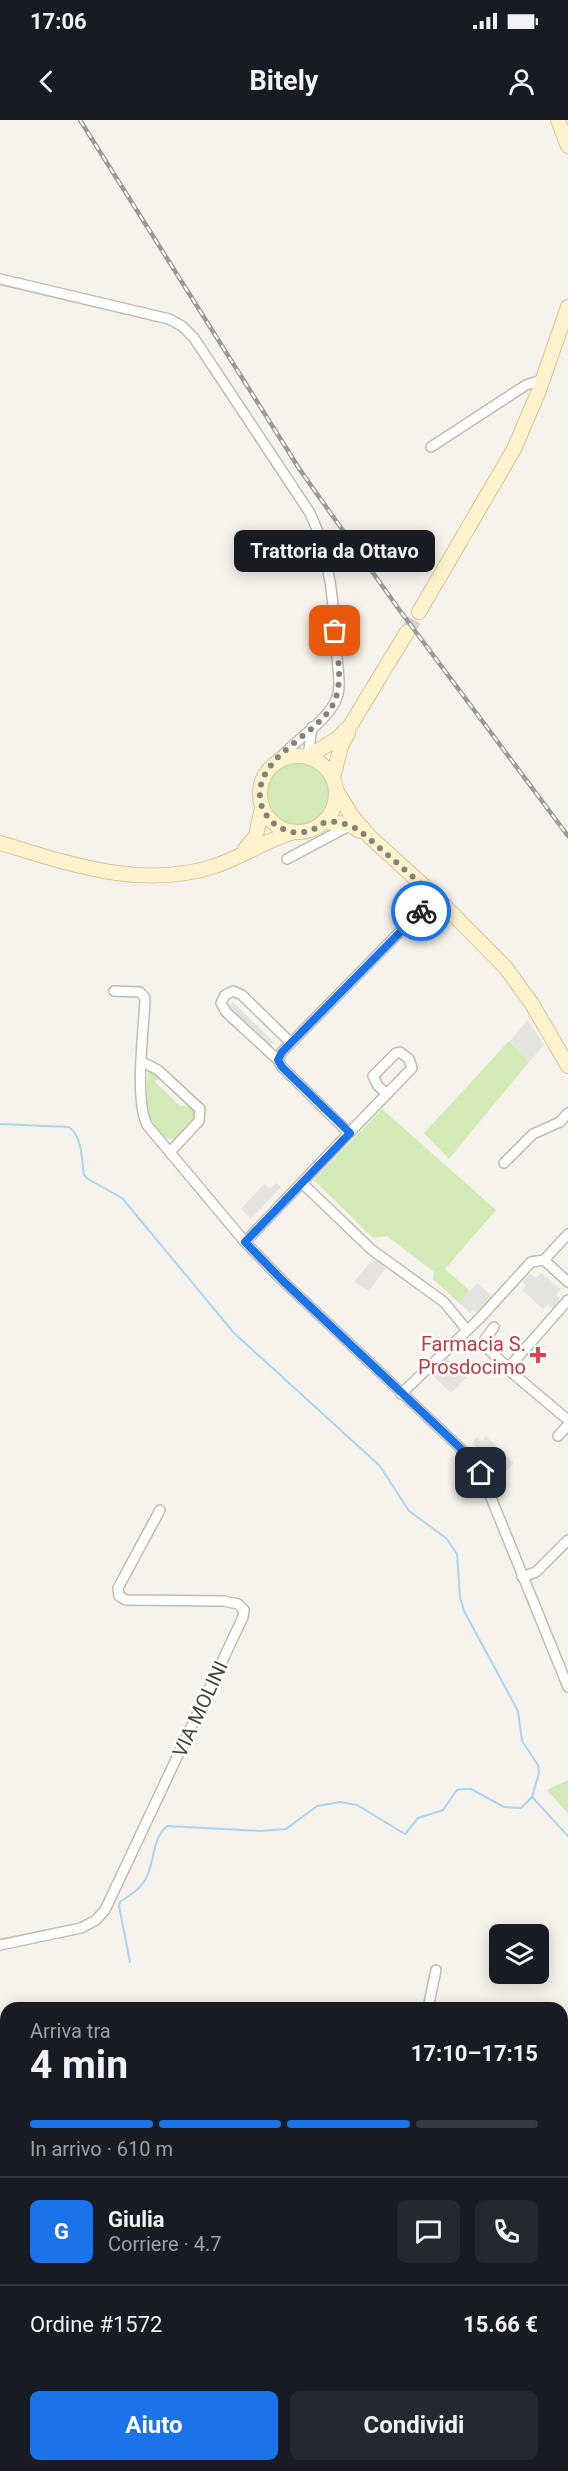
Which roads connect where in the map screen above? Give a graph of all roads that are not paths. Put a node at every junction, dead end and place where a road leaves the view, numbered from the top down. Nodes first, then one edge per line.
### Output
1 (558, 120) edge
2 (568, 146) edge
3 (0, 279) edge
4 (568, 307) edge
5 (566, 325) edge
6 (542, 384) junction
7 (432, 447) dead end
8 (419, 612) tunnel mouth
9 (407, 632) tunnel mouth
10 (350, 726) junction
11 (312, 727) junction
12 (328, 745) junction
13 (308, 757) junction
14 (271, 768) junction
15 (334, 784) junction
16 (262, 807) junction
17 (324, 822) junction
18 (353, 823) junction
19 (294, 832) junction
20 (0, 843) edge
21 (237, 856) junction
22 (287, 859) dead end
23 (435, 896) junction
24 (114, 991) dead end
25 (290, 1042) junction
26 (278, 1060) junction
27 (142, 1062) junction
28 (568, 1066) edge
29 (387, 1094) junction
30 (568, 1113) edge
31 (350, 1133) junction
32 (170, 1152) junction
33 (504, 1163) dead end
34 (302, 1183) junction
35 (568, 1234) edge
36 (245, 1242) junction
37 (544, 1260) junction
38 (568, 1282) edge
39 (568, 1300) edge
40 (494, 1327) dead end
41 (467, 1330) junction
42 (511, 1365) junction
43 (401, 1394) junction
44 (568, 1420) edge
45 (568, 1425) edge
46 (558, 1436) dead end
47 (160, 1510) dead end
48 (568, 1540) edge
49 (522, 1577) junction
50 (568, 1688) edge
51 (0, 1945) edge
52 (436, 1970) dead end
53 (429, 2002) edge

1 - 2 main road
3 - 11 street
4 - 5 main road
5 - 6 main road
6 - 7 street
6 - 8 main road
9 - 10 main road
10 - 12 main road
10 - 15 main road
11 - 12 street
11 - 13 street
11 - 14 street
12 - 13 main road
13 - 14 main road
13 - 15 main road
14 - 16 main road
15 - 17 main road
15 - 18 main road
16 - 19 main road
16 - 21 main road
17 - 18 main road
17 - 19 main road
18 - 22 street
18 - 23 main road
19 - 21 main road
20 - 21 main road
23 - 25 street
23 - 28 main road
24 - 27 street
25 - 26 street
25 - 26 street
26 - 31 street
27 - 32 street
27 - 32 street
29 - 29 street
29 - 31 street
30 - 33 street
31 - 34 street
32 - 36 street
34 - 36 street
34 - 41 street
35 - 37 street
36 - 43 street
37 - 38 street
37 - 41 street
39 - 42 street
40 - 42 street
41 - 43 street
42 - 44 street
43 - 49 street
45 - 46 street
47 - 51 street, VIA MOLINI
48 - 49 street
49 - 50 street
52 - 53 street

